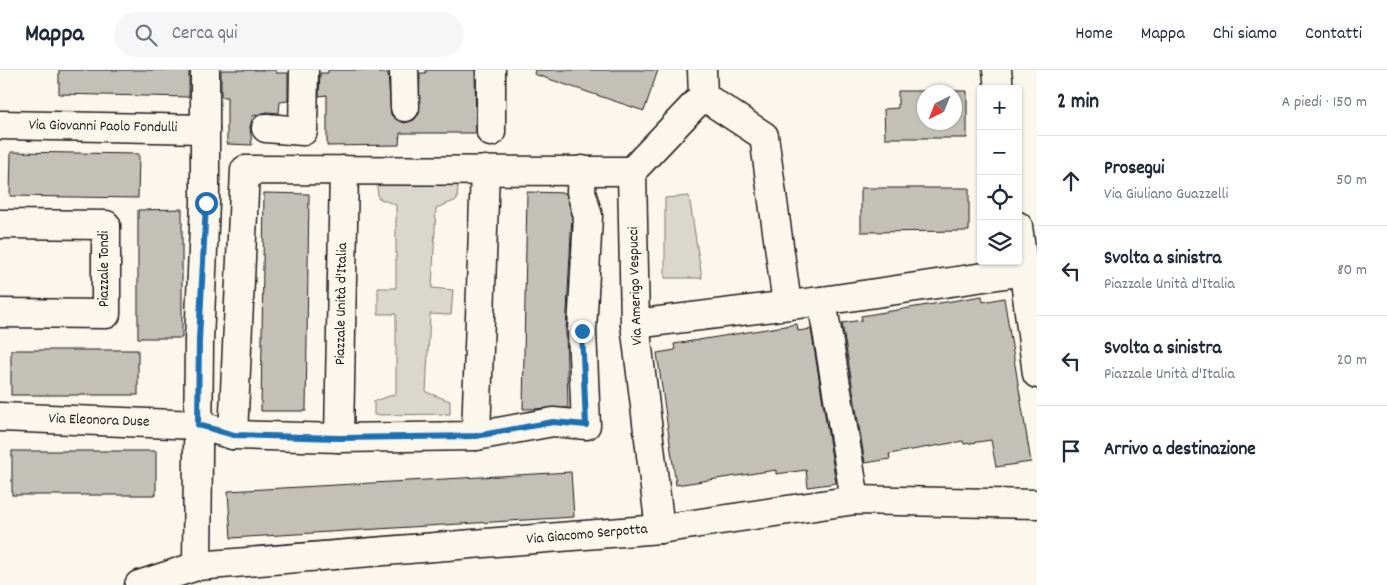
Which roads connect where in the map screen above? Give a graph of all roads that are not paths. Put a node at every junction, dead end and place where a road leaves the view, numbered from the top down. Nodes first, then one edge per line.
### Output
1 (205, 70) edge
2 (304, 70) edge
3 (404, 70) edge
4 (491, 70) edge
5 (997, 70) edge
6 (702, 83) edge
7 (999, 85) edge
8 (405, 107) dead end
9 (0, 125) edge
10 (266, 128) dead end
11 (205, 129) junction
12 (491, 132) dead end
13 (344, 170) junction
14 (485, 170) junction
15 (582, 170) junction
16 (632, 171) junction
17 (0, 224) edge
18 (1022, 256) edge
19 (1024, 271) junction
20 (822, 301) junction
21 (787, 304) junction
22 (0, 313) edge
23 (635, 324) junction
24 (1037, 374) edge
25 (0, 417) edge
26 (198, 425) junction
27 (234, 435) junction
28 (476, 436) junction
29 (339, 438) junction
30 (855, 500) junction
31 (1037, 504) edge
32 (660, 529) junction
33 (197, 566) junction
34 (140, 585) edge

1 - 11 street
2 - 10 street
3 - 8 street
4 - 12 street
5 - 7 street
6 - 16 street
6 - 21 street
9 - 11 street, Via Giovanni Paolo Fondulli
11 - 26 street
13 - 14 street
13 - 27 street
13 - 29 street, Piazzale Unità d'Italia
14 - 15 street
14 - 28 street
15 - 16 street
15 - 28 street
16 - 23 street, Via Amerigo Vespucci
17 - 22 street, Piazzale Tondi
18 - 19 street
19 - 20 street
19 - 24 street
20 - 21 street
20 - 30 street
21 - 23 street
23 - 32 street, Via Amerigo Vespucci
25 - 26 street, Via Eleonora Duse
26 - 27 street
26 - 33 street
27 - 29 street
28 - 29 street
30 - 31 street, Via Giacomo Serpotta
30 - 32 street, Via Giacomo Serpotta
32 - 33 street, Via Giacomo Serpotta
33 - 34 street, Via Giacomo Serpotta

